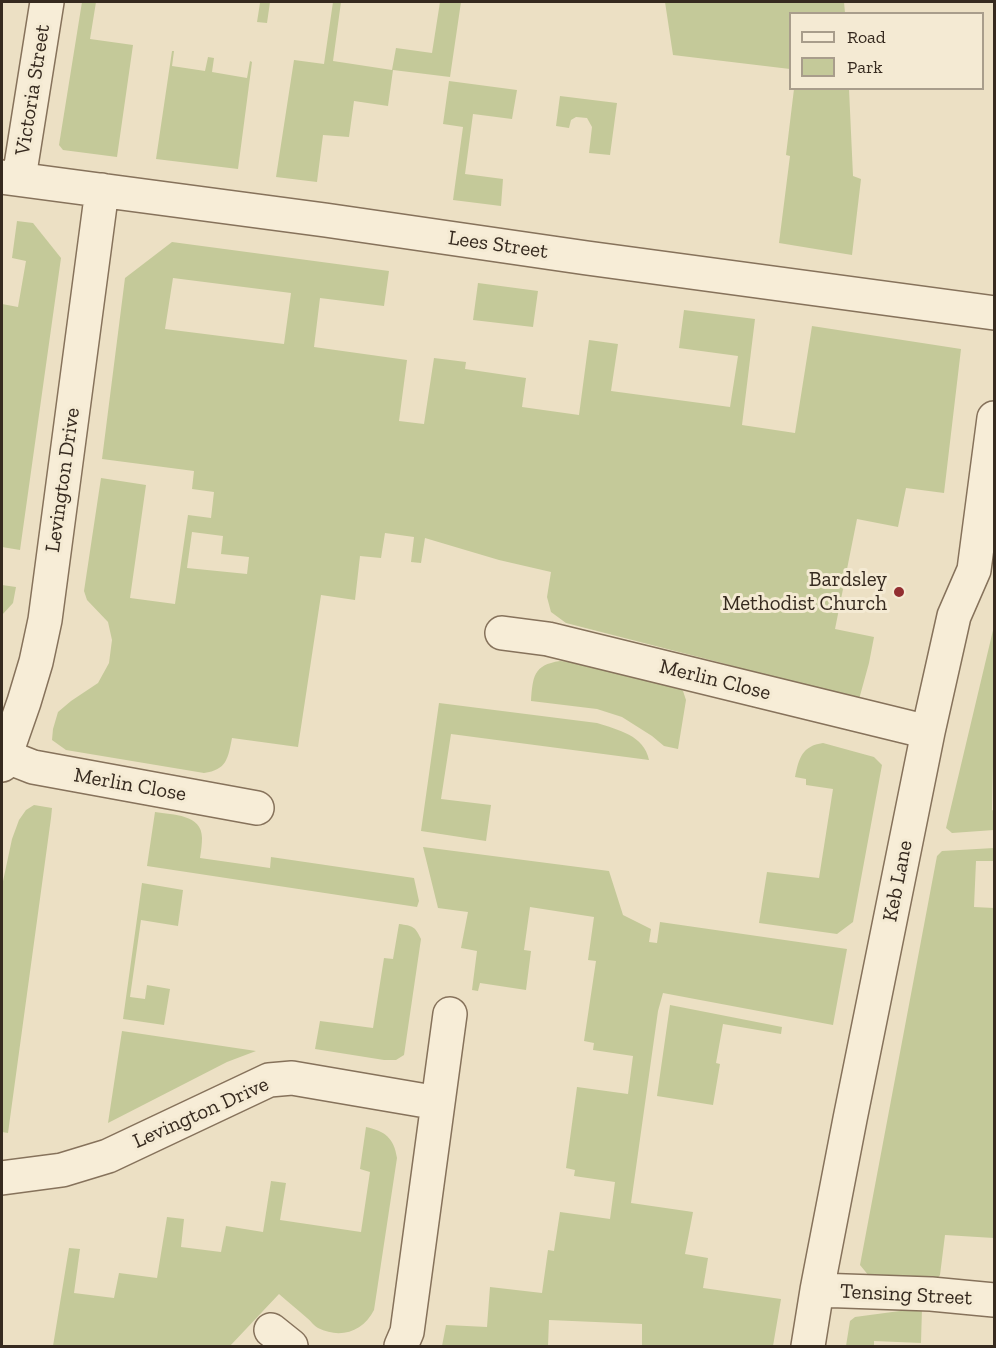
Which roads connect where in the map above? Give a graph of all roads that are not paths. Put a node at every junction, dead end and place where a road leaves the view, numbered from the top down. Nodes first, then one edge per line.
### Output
1 (47, 2) edge
2 (10, 178) edge
3 (102, 190) junction
4 (994, 313) edge
5 (994, 418) edge
6 (984, 572) edge
7 (502, 633) dead end
8 (928, 732) junction
9 (3, 760) edge
10 (257, 808) dead end
11 (450, 1014) dead end
12 (438, 1103) junction
13 (2, 1178) edge
14 (817, 1290) junction
15 (994, 1300) edge
16 (401, 1347) edge
17 (808, 1347) edge

1 - 2 street, Victoria Street
2 - 3 street, Lees Street
3 - 4 street, Lees Street
3 - 9 street, Levington Drive
5 - 6 street, Keb Lane
6 - 8 street, Keb Lane
7 - 8 street, Merlin Close
8 - 14 street, Keb Lane
9 - 10 street, Merlin Close
11 - 12 street
12 - 13 street, Levington Drive
12 - 16 street
14 - 15 street, Tensing Street
14 - 17 street, Keb Lane

